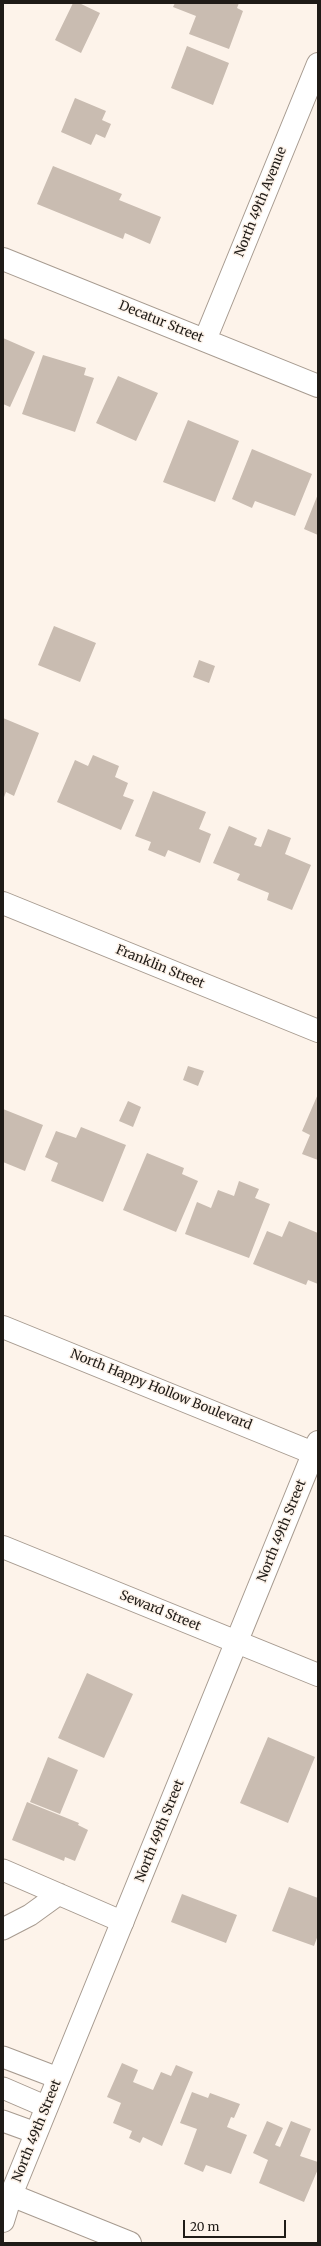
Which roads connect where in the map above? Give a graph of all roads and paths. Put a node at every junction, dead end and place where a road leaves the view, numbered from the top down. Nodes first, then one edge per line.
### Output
1 (318, 64) edge
2 (3, 259) edge
3 (205, 340) junction
4 (318, 386) edge
5 (3, 903) edge
6 (318, 1031) edge
7 (3, 1326) edge
8 (316, 1450) edge
9 (3, 1547) edge
10 (237, 1642) junction
11 (318, 1675) edge
12 (3, 1870) edge
13 (59, 1894) junction
14 (123, 1922) junction
15 (3, 1929) edge
16 (3, 2057) edge
17 (58, 2078) junction
18 (3, 2088) edge
19 (47, 2107) junction
20 (3, 2121) edge
21 (36, 2133) junction
22 (11, 2195) junction
23 (3, 2222) edge
24 (130, 2243) edge

1 - 3 street, North 49th Avenue
2 - 3 street, Decatur Street
3 - 4 street, Decatur Street
5 - 6 street, Franklin Street
7 - 8 street, North Happy Hollow Boulevard
8 - 10 street, North 49th Street
9 - 10 street, Seward Street
10 - 11 street, Seward Street
10 - 14 street, North 49th Street
12 - 13 lane
13 - 14 lane
13 - 15 lane
14 - 17 street, North 49th Street
16 - 17 lane
17 - 19 street, North 49th Street
18 - 19 lane
19 - 21 street, North 49th Street
20 - 21 lane
21 - 22 street, North 49th Street
22 - 23 street, North 49th Street
22 - 24 street

